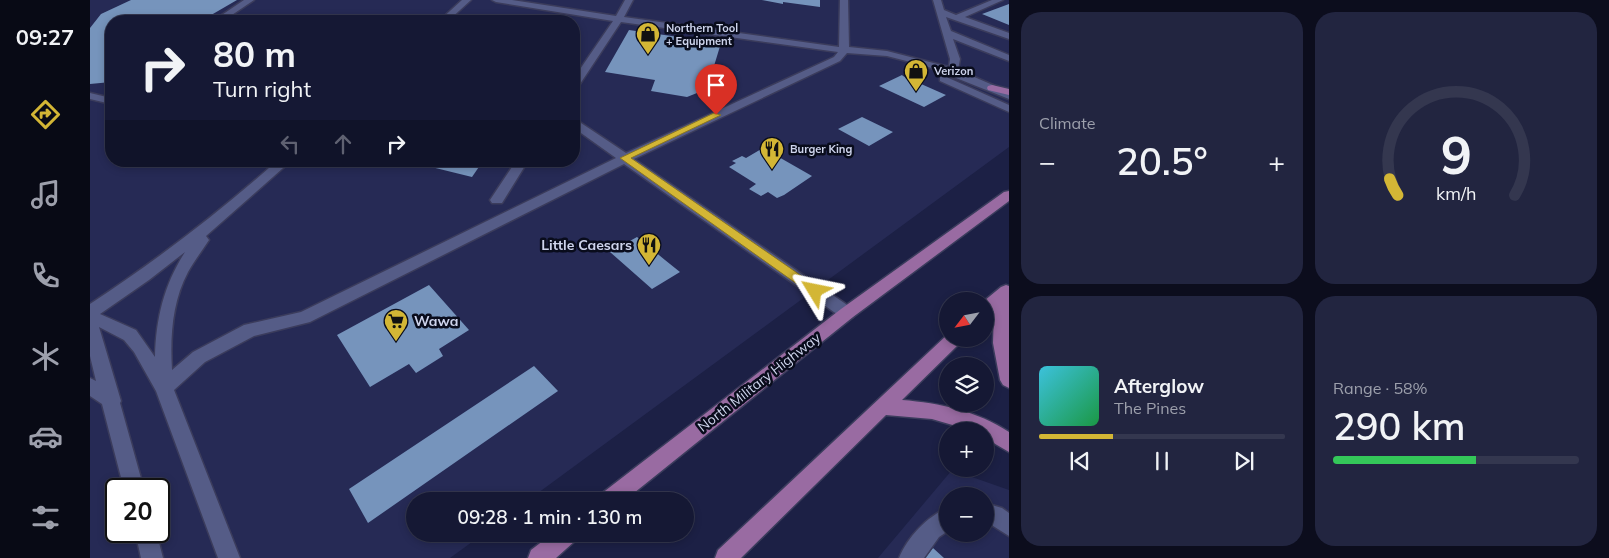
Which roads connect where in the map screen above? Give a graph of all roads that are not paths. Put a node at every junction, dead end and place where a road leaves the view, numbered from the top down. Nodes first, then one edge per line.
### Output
1 (250, 0) edge
2 (467, 0) edge
3 (496, 0) edge
4 (629, 0) edge
5 (844, 0) edge
6 (937, 0) edge
7 (999, 0) edge
8 (940, 12) junction
9 (226, 15) edge
10 (450, 15) edge
11 (958, 17) junction
12 (618, 20) junction
13 (947, 33) junction
14 (1009, 36) edge
15 (844, 50) junction
16 (1009, 58) edge
17 (953, 72) junction
18 (580, 76) edge
19 (992, 88) junction
20 (1009, 92) edge
21 (90, 96) edge
22 (1009, 96) edge
23 (105, 100) edge
24 (1009, 109) edge
25 (580, 127) edge
26 (625, 158) junction
27 (277, 167) edge
28 (518, 167) edge
29 (1009, 195) edge
30 (497, 200) dead end
31 (219, 219) junction
32 (1005, 292) edge
33 (994, 302) edge
34 (846, 313) junction
35 (90, 314) edge
36 (90, 325) edge
37 (944, 348) edge
38 (1009, 380) edge
39 (90, 386) edge
40 (164, 388) junction
41 (112, 401) junction
42 (881, 408) junction
43 (1009, 443) edge
44 (131, 478) edge
45 (619, 492) edge
46 (994, 515) edge
47 (939, 525) edge
48 (1009, 526) edge
49 (558, 542) edge
50 (148, 543) edge
51 (152, 558) edge
52 (229, 558) edge
53 (538, 558) edge
54 (726, 558) edge
55 (910, 558) edge

1 - 9 lane
2 - 10 lane
3 - 12 lane
4 - 12 lane
5 - 15 lane
6 - 8 lane
7 - 11 lane
8 - 11 lane
8 - 13 lane
11 - 14 lane
12 - 15 lane
12 - 18 lane
13 - 16 lane
13 - 17 lane
15 - 17 lane
15 - 24 lane
15 - 26 lane
17 - 19 lane
19 - 20 main road
19 - 22 lane
21 - 23 lane
25 - 26 lane
26 - 34 lane
26 - 40 lane
27 - 31 lane
28 - 30 lane
29 - 34 main road, North Military Highway
31 - 35 lane
31 - 40 lane
32 - 33 main road
32 - 38 main road
34 - 45 main road, North Military Highway
35 - 40 lane
36 - 41 lane
37 - 42 main road
39 - 41 lane
40 - 52 lane
41 - 44 lane
42 - 43 main road
42 - 54 main road
46 - 48 lane
47 - 55 lane
49 - 53 main road
50 - 51 lane

